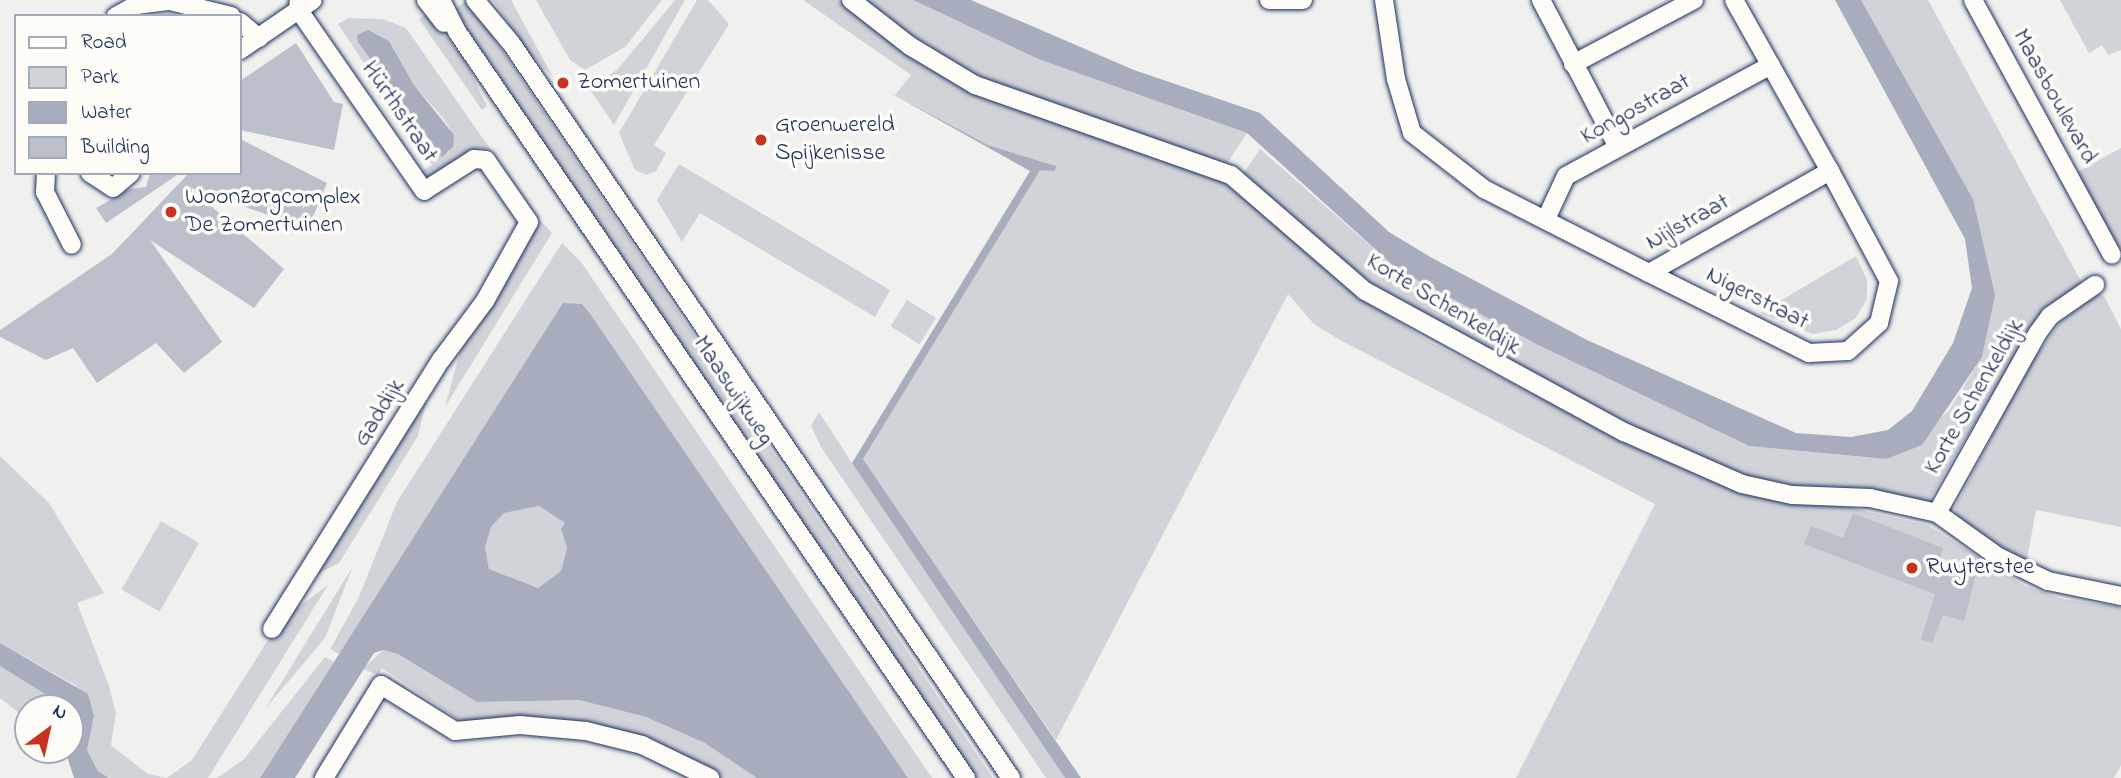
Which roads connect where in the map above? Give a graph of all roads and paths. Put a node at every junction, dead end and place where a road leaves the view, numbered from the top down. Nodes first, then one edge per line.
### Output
1 (426, 0) edge
2 (442, 0) edge
3 (475, 0) edge
4 (488, 0) edge
5 (851, 0) edge
6 (1269, 0) edge
7 (1303, 0) edge
8 (1384, 0) edge
9 (1541, 0) edge
10 (1694, 0) edge
11 (1734, 0) edge
12 (1973, 0) edge
13 (303, 3) edge
14 (120, 14) edge
15 (223, 14) edge
16 (242, 24) edge
17 (458, 33) junction
18 (259, 38) junction
19 (511, 43) junction
20 (242, 49) edge
21 (1573, 64) junction
22 (1771, 65) junction
23 (1618, 147) junction
24 (1830, 171) junction
25 (46, 175) edge
26 (93, 175) edge
27 (129, 175) edge
28 (1546, 219) junction
29 (529, 222) joint
30 (72, 245) dead end
31 (2112, 255) dead end
32 (1649, 273) junction
33 (2095, 285) dead end
34 (1937, 513) junction
35 (2121, 596) edge
36 (272, 629) dead end
37 (324, 778) edge
38 (710, 778) edge
39 (966, 778) edge
40 (1011, 778) edge

1 - 17 street, Maaswijkweg
2 - 17 street, Maaswijkweg
3 - 19 street, Maaswijkweg
4 - 19 street, Maaswijkweg
5 - 34 street, Korte Schenkeldijk
6 - 7 street
8 - 28 street, Nijlstraat
9 - 21 street
10 - 21 street
11 - 22 street
12 - 31 street, Maasboulevard
13 - 18 street, Hürthstraat
13 - 29 street, Hürthstraat
14 - 15 street
16 - 18 street
17 - 39 street, Maaswijkweg
18 - 20 street, Hürthstraat
19 - 40 street, Maaswijkweg
21 - 23 street
22 - 23 street, Kongostraat
22 - 24 street
23 - 28 street, Kongostraat
24 - 32 street, Nijlstraat
24 - 32 street, Nigerstraat
25 - 30 street
26 - 27 street
28 - 32 street, Nijlstraat
29 - 36 street, Gaddijk
33 - 34 street, Korte Schenkeldijk
34 - 35 street, Korte Schenkeldijk
37 - 38 street

